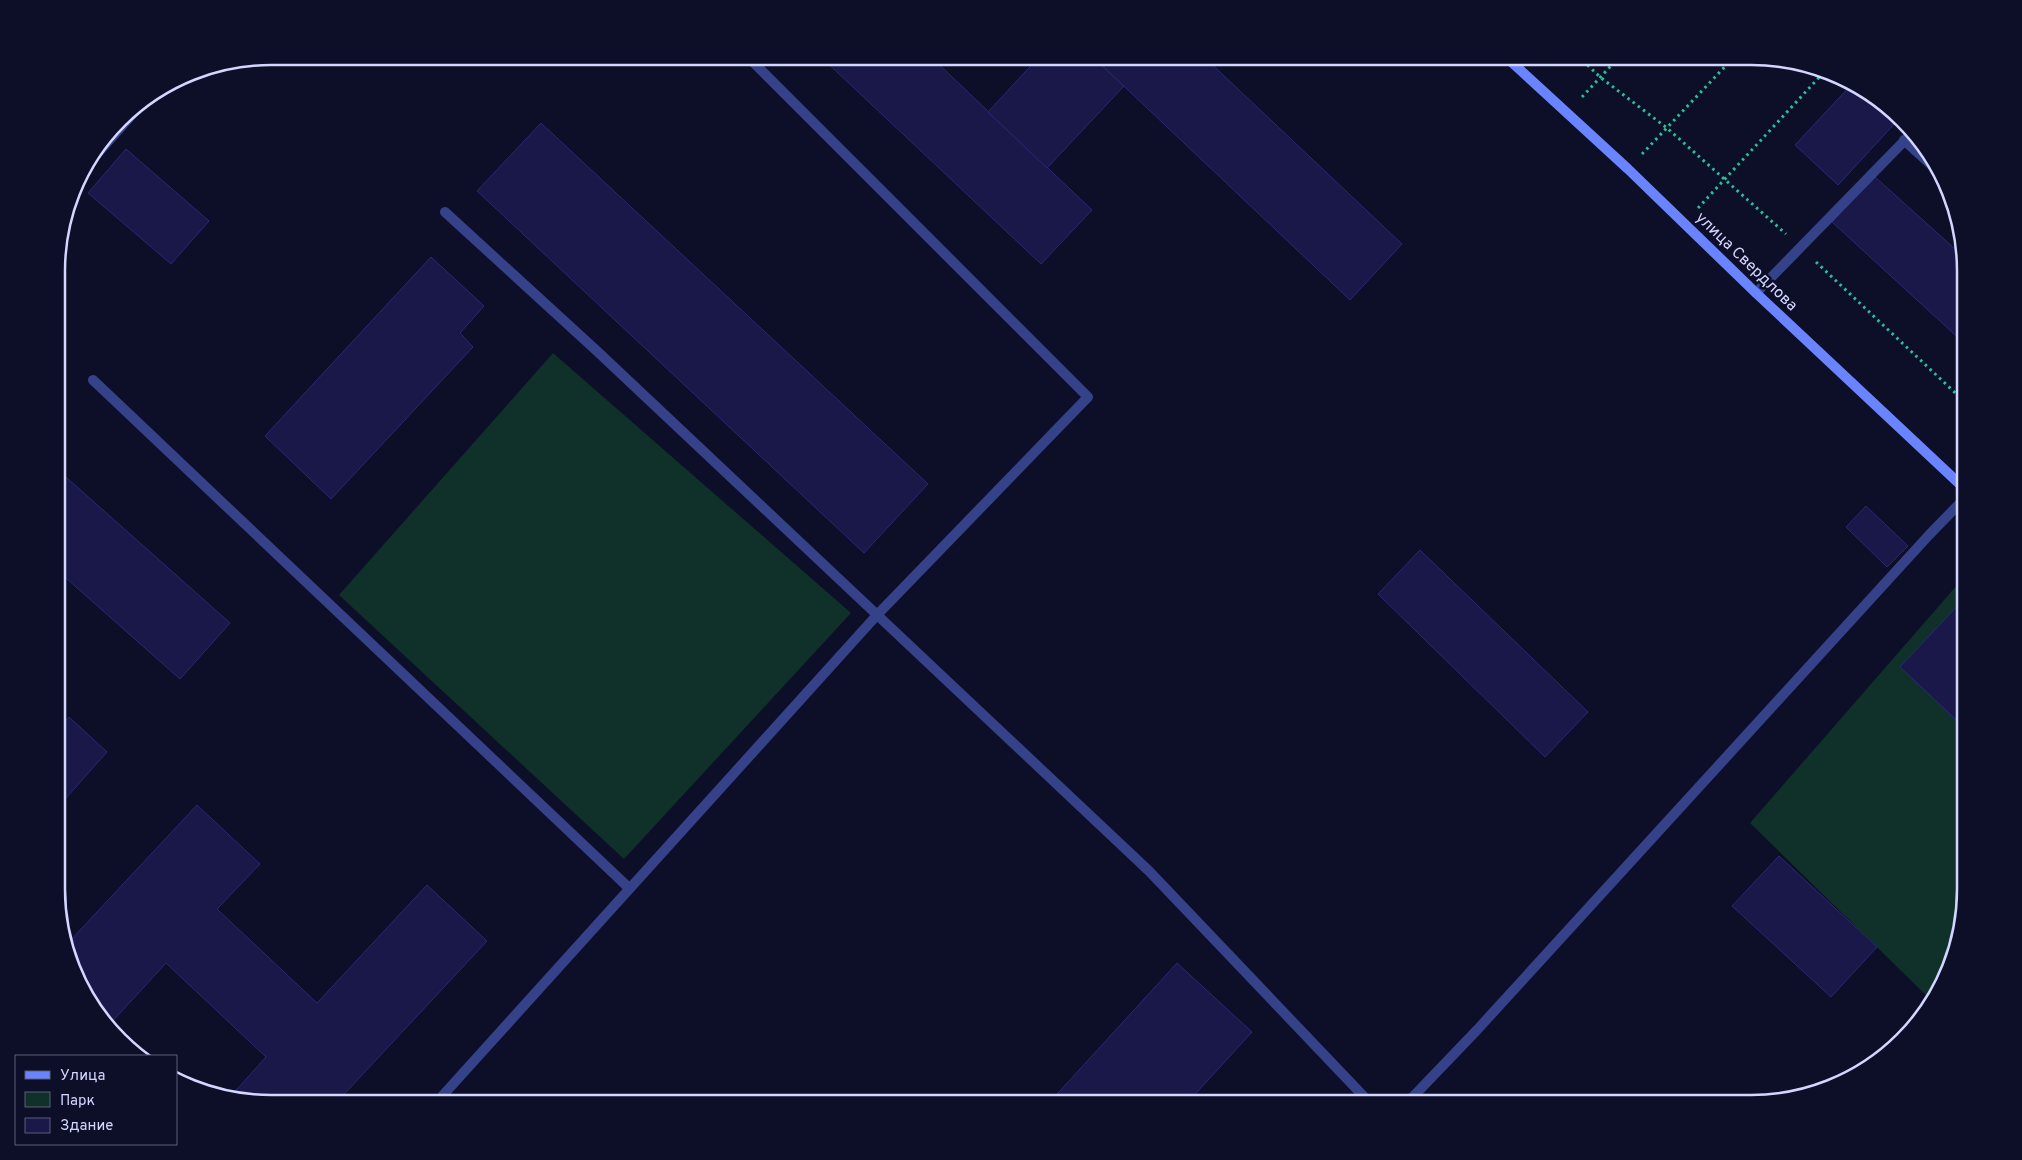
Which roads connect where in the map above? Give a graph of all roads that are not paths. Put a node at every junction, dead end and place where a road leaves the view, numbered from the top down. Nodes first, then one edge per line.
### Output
1 (756, 65) edge
2 (1515, 65) edge
3 (1907, 137) edge
4 (445, 212) dead end
5 (1756, 294) junction
6 (93, 380) dead end
7 (1957, 482) edge
8 (1957, 506) edge
9 (877, 614) junction
10 (629, 888) junction
11 (443, 1095) edge
12 (1362, 1095) edge
13 (1415, 1095) edge

1 - 9 lane
2 - 5 main road, улица Свердлова
3 - 5 lane
4 - 9 lane
5 - 7 main road, улица Свердлова
6 - 10 lane
8 - 13 lane
9 - 10 lane
9 - 12 lane
10 - 11 lane

